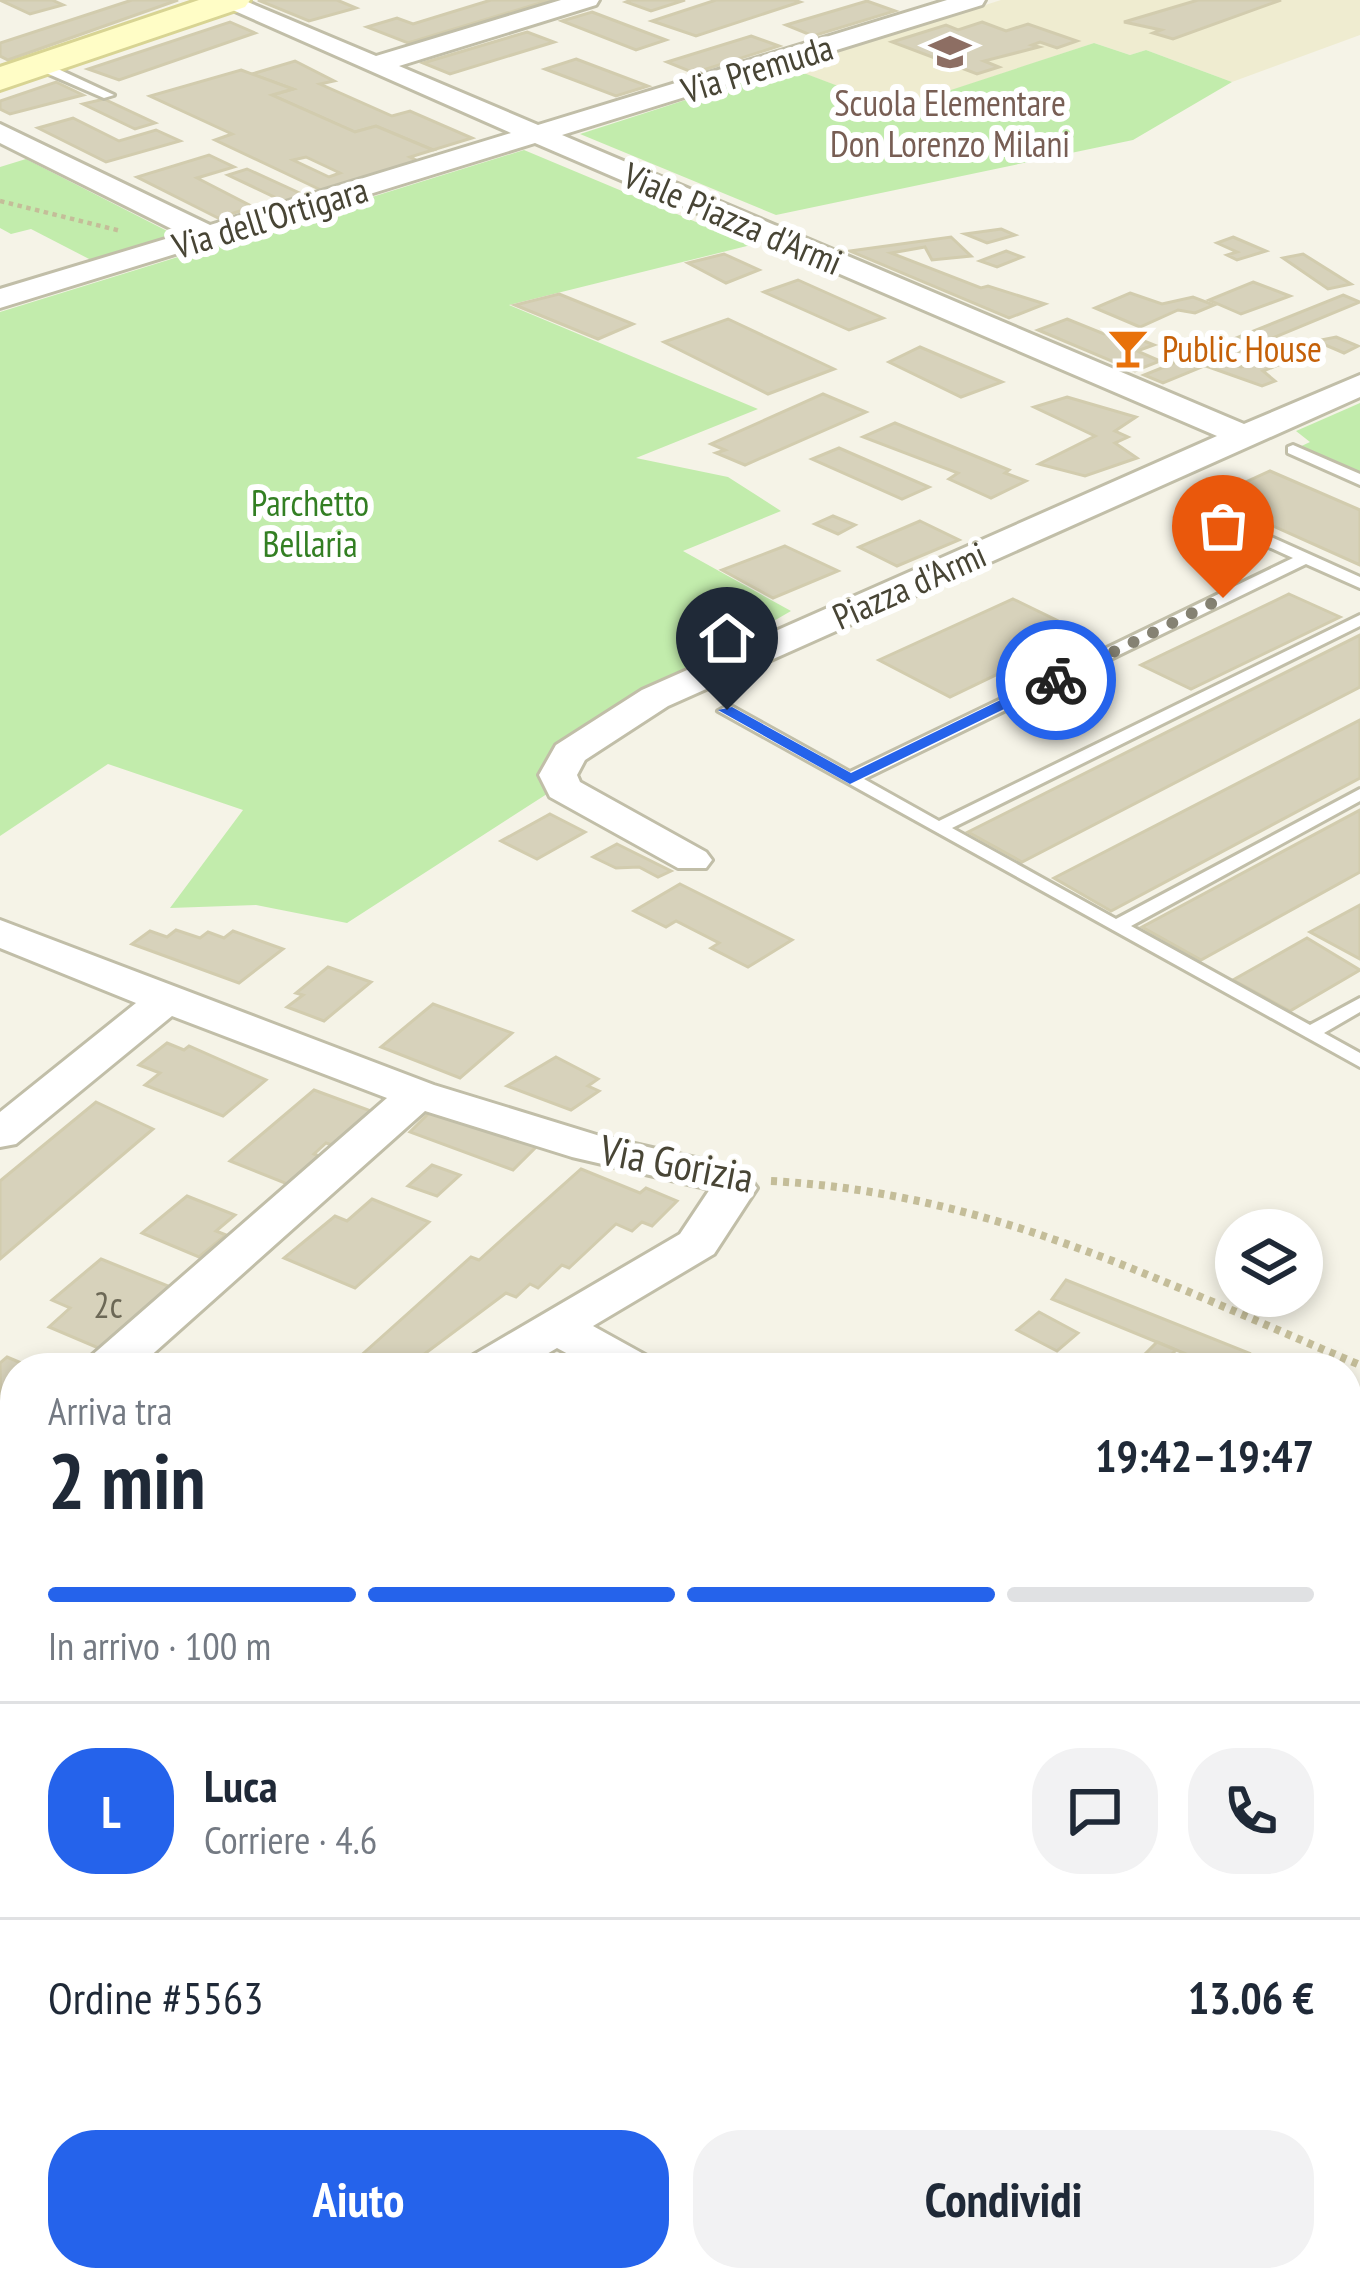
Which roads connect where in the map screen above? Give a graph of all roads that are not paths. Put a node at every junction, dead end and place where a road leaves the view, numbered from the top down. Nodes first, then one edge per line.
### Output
1 (587, 0) edge
2 (973, 0) edge
3 (228, 1) edge
4 (375, 65) junction
5 (41, 66) junction
6 (0, 79) edge
7 (108, 95) dead end
8 (0, 131) edge
9 (540, 136) junction
10 (210, 236) junction
11 (0, 299) edge
12 (1360, 386) edge
13 (1244, 436) junction
14 (1293, 450) dead end
15 (1360, 480) edge
16 (1231, 524) dead end
17 (1306, 558) junction
18 (1360, 583) edge
19 (1360, 620) edge
20 (727, 710) dead end
21 (850, 779) junction
22 (1360, 794) edge
23 (938, 827) junction
24 (692, 860) dead end
25 (1118, 926) junction
26 (0, 932) edge
27 (157, 997) junction
28 (1360, 1004) edge
29 (1310, 1033) junction
30 (1360, 1061) edge
31 (418, 1094) junction
32 (0, 1134) edge
33 (556, 1327) junction
34 (124, 1353) edge
35 (512, 1353) edge
36 (604, 1353) edge

1 - 4 street
2 - 9 street, Via Premuda
3 - 4 street, Viale Piazza d'Armi
3 - 5 main road
4 - 9 street, Viale Piazza d'Armi
5 - 6 main road
5 - 7 lane
8 - 10 street
9 - 10 street, Via dell'Ortigara
9 - 13 street, Viale Piazza d'Armi
10 - 11 street, Via dell'Ortigara
12 - 13 street, Piazza d'Armi
13 - 24 street, Piazza d'Armi
14 - 15 lane
16 - 17 lane
17 - 18 lane
17 - 21 lane
19 - 23 lane
20 - 21 lane
21 - 23 lane
22 - 25 lane
23 - 25 lane
25 - 29 lane
26 - 27 street, Via Gorizia
27 - 31 street, Via Gorizia
27 - 32 street
28 - 29 lane
29 - 30 lane
31 - 33 street, Via Gorizia
31 - 34 street
33 - 35 street
33 - 36 street

